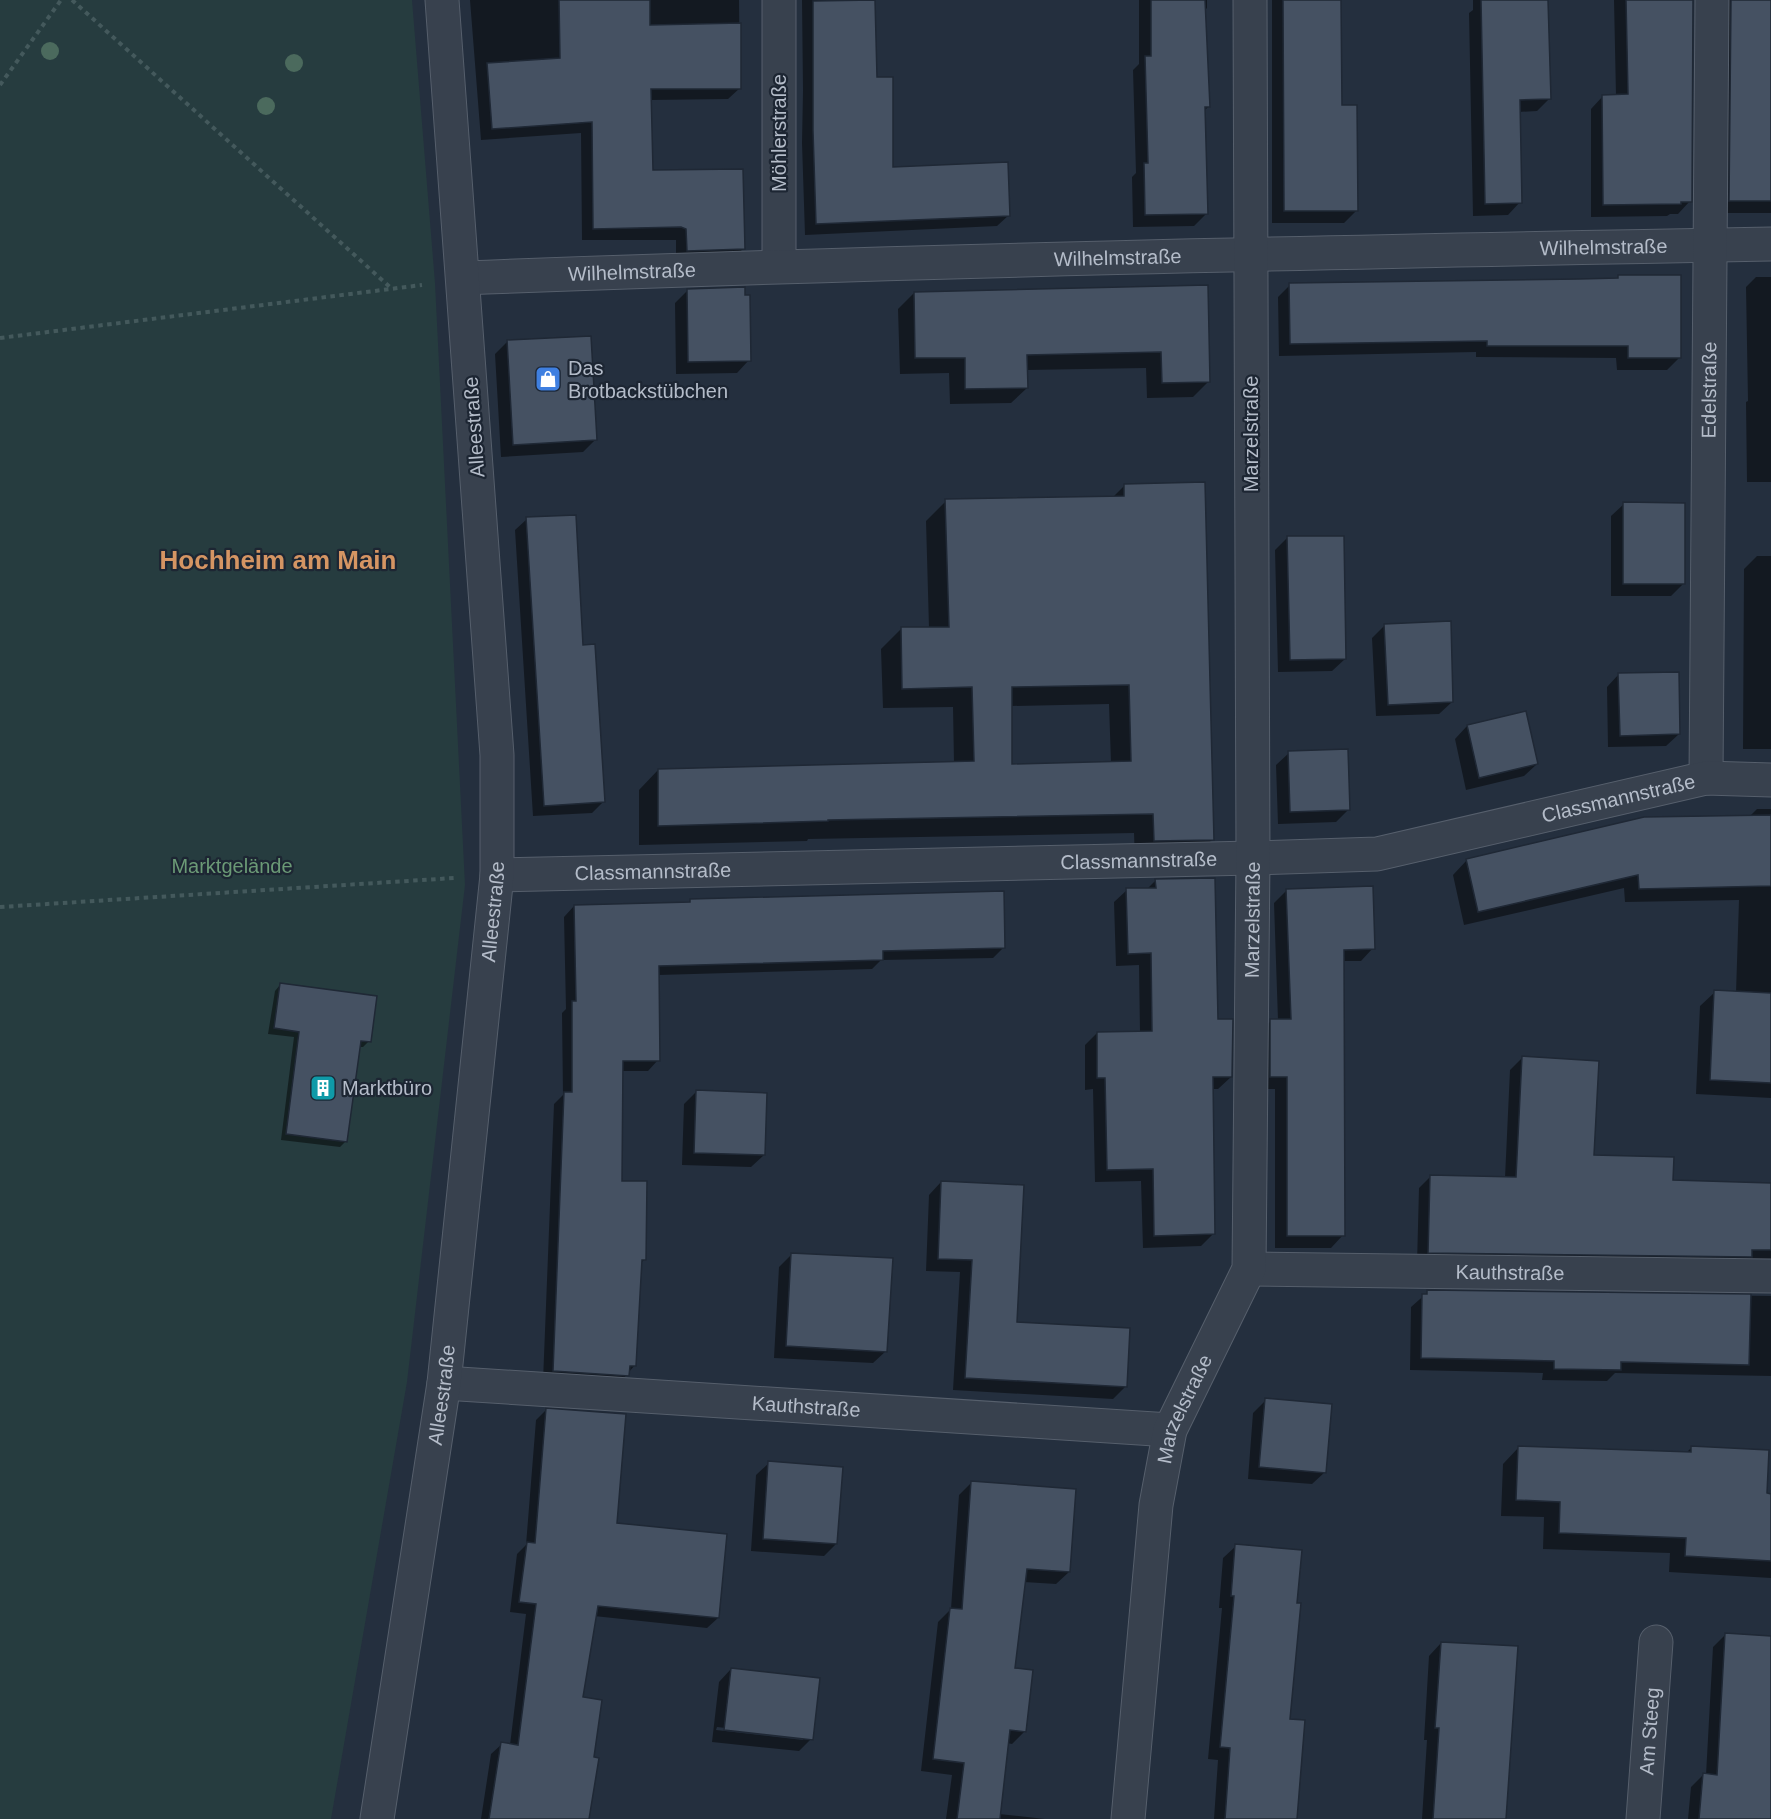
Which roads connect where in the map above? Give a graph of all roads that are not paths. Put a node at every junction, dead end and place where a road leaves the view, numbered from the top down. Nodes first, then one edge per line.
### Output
1 (442, 0) edge
2 (779, 0) edge
3 (1250, 0) edge
4 (1712, 0) edge
5 (1771, 244) edge
6 (1711, 245) junction
7 (1250, 254) junction
8 (779, 266) junction
9 (464, 278) junction
10 (1706, 778) junction
11 (1771, 780) edge
12 (1253, 858) junction
13 (497, 875) junction
14 (1249, 1269) junction
15 (1771, 1276) edge
16 (444, 1383) junction
17 (1170, 1430) junction
18 (1656, 1642) dead end
19 (377, 1819) edge
20 (1128, 1819) edge
21 (1643, 1819) edge

1 - 9 street, Alleestraße
2 - 8 street, Möhlerstraße
3 - 7 street, Marzelstraße
4 - 6 street, Edelstraße
5 - 6 street, Wilhelmstraße
6 - 7 street, Wilhelmstraße
6 - 10 street, Edelstraße
7 - 8 street, Wilhelmstraße
7 - 12 street, Marzelstraße
8 - 9 street, Wilhelmstraße
9 - 13 street, Alleestraße
10 - 11 street, Classmannstraße
10 - 12 street, Classmannstraße
12 - 13 street, Classmannstraße
12 - 14 street, Marzelstraße
13 - 16 street, Alleestraße
14 - 15 street, Kauthstraße
14 - 17 street, Marzelstraße
16 - 17 street, Kauthstraße
16 - 19 street, Alleestraße
17 - 20 street, Marzelstraße
18 - 21 street, Am Steeg

